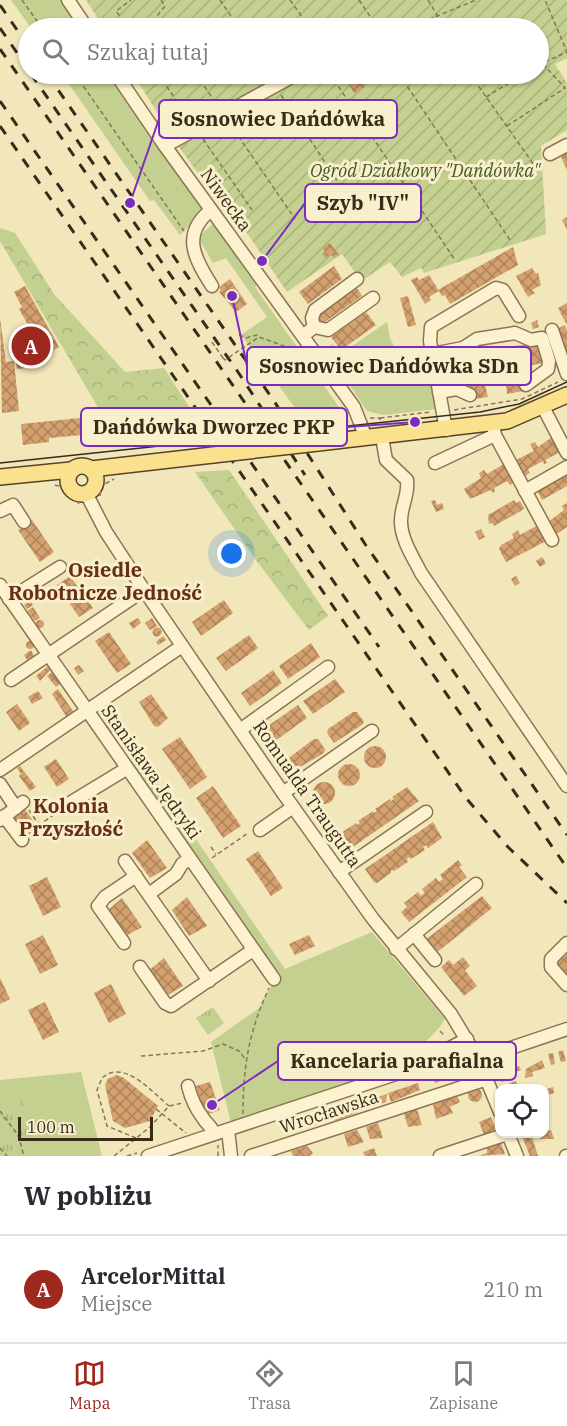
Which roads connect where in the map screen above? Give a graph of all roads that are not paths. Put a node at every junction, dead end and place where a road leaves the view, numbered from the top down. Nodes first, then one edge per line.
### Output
1 (68, 0) edge
2 (80, 18) edge
3 (123, 84) edge
4 (276, 84) edge
5 (567, 145) edge
6 (165, 146) junction
7 (550, 154) dead end
8 (211, 210) junction
9 (357, 279) dead end
10 (212, 286) dead end
11 (373, 298) dead end
12 (519, 316) dead end
13 (314, 327) junction
14 (552, 330) dead end
15 (302, 342) junction
16 (432, 354) junction
17 (567, 374) edge
18 (526, 384) dead end
19 (439, 392) junction
20 (470, 395) dead end
21 (567, 395) edge
22 (543, 408) junction
23 (494, 429) junction
24 (446, 430) junction
25 (382, 437) junction
26 (366, 438) junction
27 (567, 453) edge
28 (435, 463) dead end
29 (567, 467) edge
30 (0, 477) edge
31 (69, 477) junction
32 (91, 482) junction
33 (525, 491) junction
34 (0, 511) edge
35 (24, 522) dead end
36 (552, 540) dead end
37 (60, 567) dead end
38 (0, 585) edge
39 (144, 590) junction
40 (9, 599) junction
41 (182, 646) junction
42 (48, 655) junction
43 (328, 667) dead end
44 (11, 680) dead end
45 (87, 711) junction
46 (240, 730) junction
47 (372, 731) dead end
48 (126, 769) junction
49 (0, 770) edge
50 (0, 784) edge
51 (567, 786) edge
52 (284, 793) junction
53 (70, 803) road end
54 (293, 807) junction
55 (426, 812) dead end
56 (2, 818) edge
57 (260, 830) road end
58 (22, 840) dead end
59 (189, 859) junction
60 (125, 861) dead end
61 (339, 872) junction
62 (136, 876) junction
63 (476, 884) dead end
64 (149, 894) junction
65 (414, 934) junction
66 (124, 943) dead end
67 (567, 944) edge
68 (396, 949) junction
69 (253, 950) junction
70 (435, 960) dead end
71 (140, 967) dead end
72 (274, 979) road end
73 (209, 981) junction
74 (567, 985) edge
75 (567, 1029) edge
76 (467, 1039) junction
77 (478, 1059) junction
78 (486, 1079) junction
79 (188, 1086) dead end
80 (495, 1100) edge
81 (228, 1130) junction
82 (495, 1138) edge
83 (509, 1138) edge
84 (216, 1139) junction
85 (148, 1156) edge
86 (231, 1156) edge
87 (251, 1156) edge
88 (440, 1156) edge
89 (517, 1156) edge

1 - 2 street
3 - 6 street, Niwecka
4 - 6 street
5 - 7 street
6 - 8 street, Niwecka
8 - 10 street
8 - 15 street, Niwecka
9 - 13 street
11 - 13 street
12 - 16 street
13 - 15 street
14 - 17 street
15 - 26 street, Niwecka
16 - 18 street
16 - 19 street
19 - 20 street
19 - 24 street
21 - 22 main road
22 - 23 main road
22 - 27 street
23 - 24 main road
23 - 28 street
23 - 33 street
24 - 25 main road
25 - 26 main road
25 - 51 street
26 - 32 main road, bridge
29 - 33 street
30 - 31 main road
31 - 32 main road
31 - 32 main road
32 - 39 street, Romualda Traugutta
33 - 36 street
34 - 35 street
37 - 40 street
38 - 40 street, Stanisława Jędryki
39 - 41 street, Romualda Traugutta
39 - 42 street
40 - 42 street, Stanisława Jędryki
41 - 45 street
41 - 46 street, Romualda Traugutta
42 - 44 street
42 - 45 street, Stanisława Jędryki
43 - 46 street
45 - 48 street, Stanisława Jędryki
45 - 49 street
46 - 52 street, Romualda Traugutta
47 - 52 street
48 - 53 street
48 - 59 street, Stanisława Jędryki
50 - 56 street
52 - 54 street, Romualda Traugutta
54 - 57 street
54 - 61 street, Romualda Traugutta
55 - 61 street
56 - 58 street
59 - 64 street
59 - 69 street, Stanisława Jędryki
60 - 62 street
61 - 68 street, Romualda Traugutta
62 - 64 street
62 - 66 street
63 - 65 street
64 - 73 street
65 - 68 street
65 - 70 street
67 - 74 street
68 - 76 street, Romualda Traugutta
69 - 72 street, Stanisława Jędryki
69 - 73 street
71 - 73 street
75 - 77 street
76 - 77 street, Romualda Traugutta
76 - 81 street
77 - 78 street, Romualda Traugutta
78 - 80 street, Romualda Traugutta
78 - 87 street, Wrocławska
79 - 84 street
81 - 84 street
81 - 86 street
82 - 88 street
83 - 89 street
84 - 85 street

